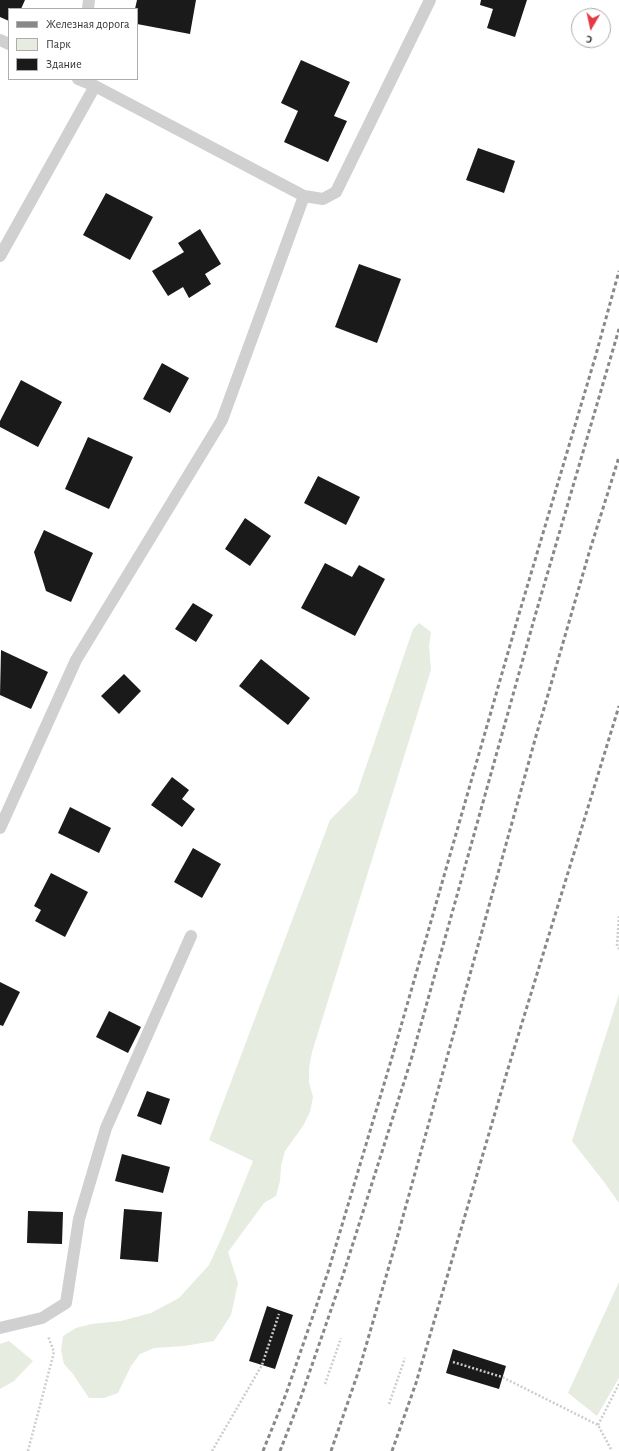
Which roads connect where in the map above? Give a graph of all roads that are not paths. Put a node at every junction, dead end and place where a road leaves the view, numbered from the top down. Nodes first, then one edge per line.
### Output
1 (430, 0) edge
2 (80, 80) edge
3 (95, 86) junction
4 (304, 196) junction
5 (0, 256) edge
6 (0, 828) edge
7 (191, 936) dead end
8 (0, 1328) edge

1 - 4 lane
2 - 3 lane
3 - 4 lane
3 - 5 lane
4 - 6 lane
7 - 8 lane

